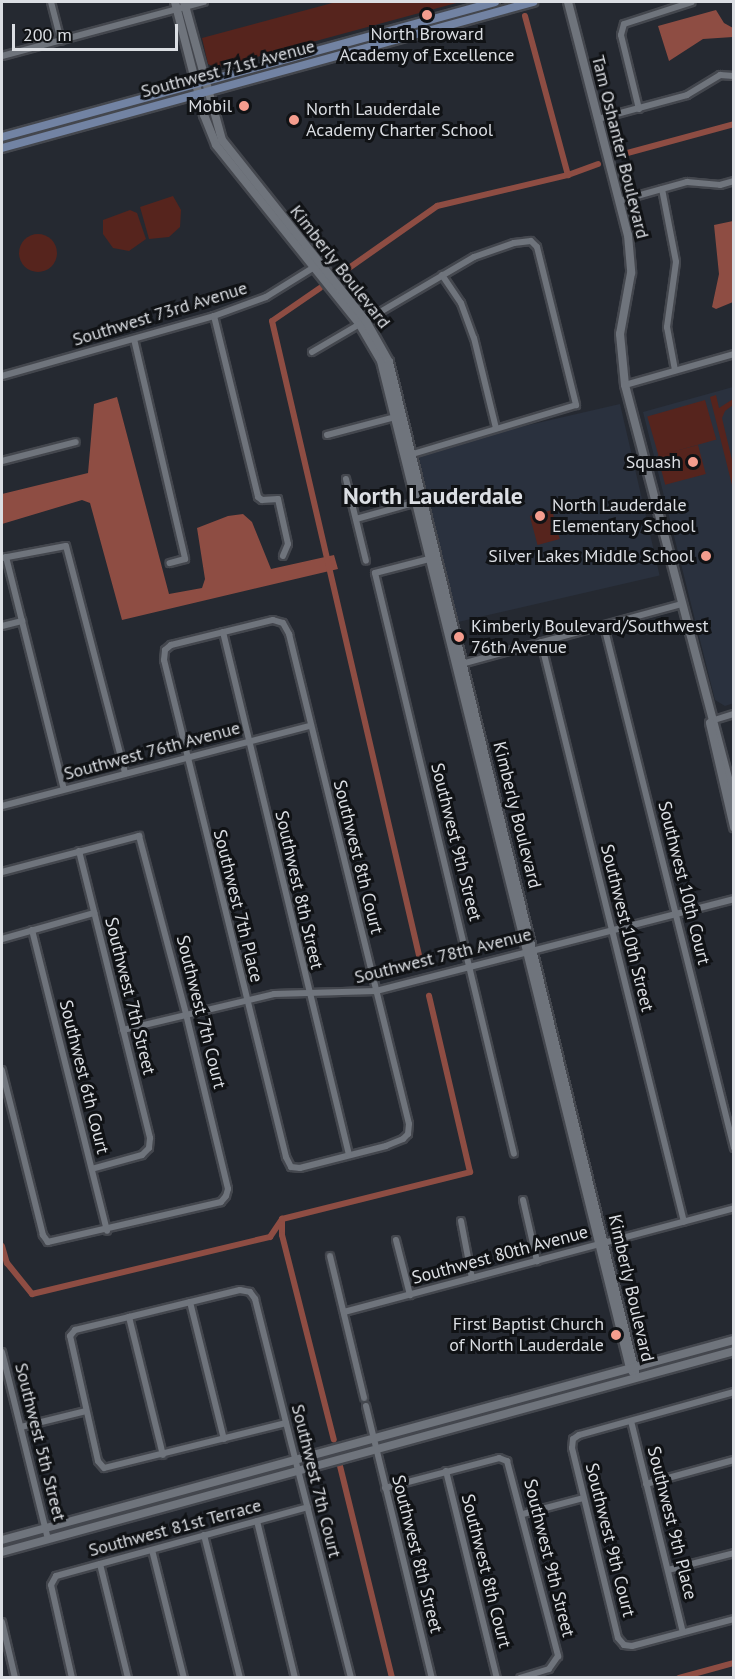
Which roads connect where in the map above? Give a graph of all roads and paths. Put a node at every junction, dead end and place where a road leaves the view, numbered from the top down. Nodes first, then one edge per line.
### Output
1 (51, 2) edge
2 (204, 2) edge
3 (495, 2) edge
4 (532, 2) edge
5 (568, 2) edge
6 (692, 2) edge
7 (180, 5) edge
8 (61, 41) junction
9 (2, 56) edge
10 (734, 76) edge
11 (200, 82) junction
12 (203, 94) junction
13 (639, 109) junction
14 (598, 119) junction
15 (2, 137) edge
16 (2, 148) edge
17 (734, 181) edge
18 (662, 189) junction
19 (620, 201) junction
20 (316, 265) junction
21 (442, 275) junction
22 (214, 316) junction
23 (363, 323) junction
24 (134, 339) junction
25 (312, 352) dead end
26 (734, 354) edge
27 (675, 370) junction
28 (2, 376) edge
29 (625, 385) junction
30 (400, 416) junction
31 (496, 428) junction
32 (327, 435) dead end
33 (76, 441) dead end
34 (414, 453) junction
35 (406, 456) junction
36 (2, 461) edge
37 (346, 479) dead end
38 (417, 502) junction
39 (356, 519) junction
40 (283, 556) dead end
41 (435, 557) junction
42 (4, 558) edge
43 (366, 561) dead end
44 (170, 563) dead end
45 (437, 585) junction
46 (682, 604) junction
47 (22, 621) junction
48 (455, 623) junction
49 (2, 626) edge
50 (604, 626) junction
51 (223, 632) junction
52 (541, 642) junction
53 (461, 664) junction
54 (734, 714) edge
55 (710, 721) junction
56 (310, 726) junction
57 (248, 741) junction
58 (187, 756) junction
59 (125, 773) junction
60 (64, 789) junction
61 (734, 800) edge
62 (2, 805) edge
63 (734, 827) edge
64 (79, 851) junction
65 (2, 872) edge
66 (734, 899) edge
67 (94, 913) junction
68 (677, 915) junction
69 (32, 930) junction
70 (612, 930) junction
71 (2, 939) edge
72 (530, 951) junction
73 (471, 966) junction
74 (376, 991) junction
75 (308, 996) junction
76 (245, 1001) junction
77 (186, 1014) junction
78 (123, 1030) junction
79 (2, 1070) edge
80 (734, 1148) edge
81 (514, 1154) dead end
82 (349, 1155) junction
83 (92, 1168) junction
84 (523, 1200) dead end
85 (734, 1208) edge
86 (461, 1221) dead end
87 (684, 1221) junction
88 (107, 1231) junction
89 (396, 1240) dead end
90 (602, 1244) junction
91 (330, 1256) dead end
92 (537, 1261) junction
93 (472, 1278) junction
94 (411, 1295) junction
95 (190, 1302) junction
96 (344, 1312) junction
97 (129, 1317) junction
98 (734, 1340) edge
99 (734, 1351) edge
100 (2, 1352) edge
101 (3, 1367) edge
102 (632, 1367) junction
103 (636, 1377) junction
104 (734, 1392) edge
105 (364, 1398) dead end
106 (366, 1406) dead end
107 (86, 1411) junction
108 (631, 1421) junction
109 (286, 1423) junction
110 (21, 1427) junction
111 (374, 1438) junction
112 (224, 1439) junction
113 (375, 1449) junction
114 (163, 1455) junction
115 (296, 1460) junction
116 (734, 1460) edge
117 (298, 1470) junction
118 (446, 1471) junction
119 (646, 1484) junction
120 (386, 1488) junction
121 (583, 1498) junction
122 (308, 1507) junction
123 (523, 1514) junction
124 (257, 1521) junction
125 (46, 1528) junction
126 (204, 1535) junction
127 (48, 1539) junction
128 (2, 1540) edge
129 (152, 1550) junction
130 (2, 1552) edge
131 (734, 1552) edge
132 (100, 1564) junction
133 (668, 1570) junction
134 (734, 1619) edge
135 (2, 1622) edge
136 (684, 1632) junction
137 (15, 1677) edge
138 (72, 1677) edge
139 (128, 1677) edge
140 (184, 1677) edge
141 (240, 1677) edge
142 (295, 1677) edge
143 (351, 1677) edge
144 (432, 1677) edge
145 (497, 1677) edge
146 (520, 1677) edge

1 - 8 street
2 - 7 street
3 - 11 main road, Southwest 71st Avenue
4 - 12 main road, Southwest 71st Avenue
5 - 14 street, Tam Oshanter Boulevard
6 - 13 street
7 - 8 street
7 - 11 street, Kimberly Boulevard
8 - 9 street
10 - 13 street
11 - 12 street, Kimberly Boulevard
11 - 15 main road, Southwest 71st Avenue
12 - 16 main road, Southwest 71st Avenue
12 - 20 street, Kimberly Boulevard
13 - 14 street
14 - 19 street, Tam Oshanter Boulevard
17 - 18 street
18 - 19 street
18 - 27 street
19 - 29 street, Tam Oshanter Boulevard
20 - 22 street, Southwest 73rd Avenue
20 - 23 street, Kimberly Boulevard
21 - 23 street
21 - 31 street
21 - 31 street
22 - 24 street, Southwest 73rd Avenue
22 - 40 street
23 - 25 street
23 - 30 street, Kimberly Boulevard
24 - 28 street, Southwest 73rd Avenue
24 - 44 street
26 - 27 street
27 - 29 street
29 - 46 street, Tam Oshanter Boulevard
30 - 32 street
30 - 34 street, Kimberly Boulevard
30 - 35 street, Kimberly Boulevard
31 - 34 street
33 - 36 street
34 - 35 street
34 - 41 street, Kimberly Boulevard
35 - 38 street, Kimberly Boulevard
37 - 39 street
38 - 39 street
38 - 41 street, Kimberly Boulevard
39 - 43 street
41 - 45 street, Kimberly Boulevard
41 - 48 street, Kimberly Boulevard
41 - 73 street, Southwest 9th Street
42 - 47 street
42 - 59 street
45 - 48 street
45 - 53 street, Kimberly Boulevard
46 - 50 street
46 - 55 street, Tam Oshanter Boulevard
47 - 49 street
47 - 60 street
48 - 53 street, Kimberly Boulevard
50 - 52 street
50 - 68 street, Southwest 10th Court
51 - 56 street, Southwest 8th Court
51 - 57 street, Southwest 8th Street
51 - 58 street, Southwest 7th Place
52 - 53 street
52 - 70 street, Southwest 10th Street
53 - 72 street, Kimberly Boulevard
54 - 55 street
55 - 61 street, Tam Oshanter Boulevard
55 - 63 street, Tam Oshanter Boulevard
56 - 57 street, Southwest 76th Avenue
56 - 74 street, Southwest 8th Court
57 - 58 street, Southwest 76th Avenue
57 - 75 street, Southwest 8th Street
58 - 59 street, Southwest 76th Avenue
58 - 76 street, Southwest 7th Place
59 - 60 street, Southwest 76th Avenue
60 - 62 street, Southwest 76th Avenue
64 - 65 street
64 - 67 street, Southwest 7th Street
64 - 77 street, Southwest 7th Court
66 - 68 street, Southwest 78th Avenue
67 - 69 street
67 - 78 street, Southwest 7th Street
68 - 70 street, Southwest 78th Avenue
68 - 80 street, Southwest 10th Court
69 - 71 street
69 - 83 street, Southwest 6th Court
70 - 72 street, Southwest 78th Avenue
70 - 87 street, Southwest 10th Street
72 - 73 street, Southwest 78th Avenue
72 - 90 street, Kimberly Boulevard
73 - 74 street, Southwest 78th Avenue
73 - 81 street, Southwest 9th Street
74 - 75 street, Southwest 78th Avenue
74 - 82 street, Southwest 8th Court
75 - 76 street, Southwest 78th Avenue
75 - 82 street, Southwest 8th Street
76 - 77 street, Southwest 78th Avenue
76 - 82 street, Southwest 7th Place
77 - 78 street, Southwest 78th Avenue
77 - 88 street, Southwest 7th Court
78 - 83 street, Southwest 7th Street
79 - 88 street
83 - 88 street, Southwest 6th Court
84 - 92 street
85 - 87 street, Southwest 80th Avenue
86 - 93 street
87 - 90 street, Southwest 80th Avenue
89 - 94 street
90 - 92 street, Southwest 80th Avenue
90 - 102 street, Kimberly Boulevard
91 - 96 street
92 - 93 street, Southwest 80th Avenue
93 - 94 street, Southwest 80th Avenue
94 - 96 street, Southwest 80th Avenue
95 - 97 street
95 - 109 street, Southwest 7th Court
95 - 112 street
96 - 105 street
97 - 107 street
97 - 114 street
98 - 102 street
99 - 103 street
100 - 101 street, Southwest 5th Street
101 - 110 street, Southwest 5th Street
102 - 103 street, Kimberly Boulevard
102 - 111 street
103 - 113 street
104 - 108 street
106 - 111 street
107 - 110 street
107 - 114 street
108 - 119 street, Southwest 9th Place
108 - 121 street, Southwest 9th Court
109 - 112 street
109 - 115 street, Southwest 7th Court
110 - 125 street, Southwest 5th Street
111 - 113 street, Southwest 8th Street
111 - 115 street
112 - 114 street
113 - 117 street
113 - 120 street, Southwest 8th Street
115 - 117 street, Southwest 7th Court
115 - 125 street
116 - 119 street
117 - 122 street, Southwest 7th Court
117 - 127 street
118 - 120 street
118 - 123 street, Southwest 9th Street
118 - 145 street, Southwest 8th Court
119 - 133 street, Southwest 9th Place
120 - 144 street, Southwest 8th Street
121 - 123 street
121 - 136 street, Southwest 9th Court
122 - 124 street, Southwest 81st Terrace
122 - 143 street, Southwest 7th Court
123 - 146 street, Southwest 9th Street
124 - 126 street, Southwest 81st Terrace
124 - 142 street
125 - 127 street, Southwest 5th Street
125 - 128 street
126 - 129 street, Southwest 81st Terrace
126 - 141 street
127 - 130 street
129 - 132 street, Southwest 81st Terrace
129 - 140 street
131 - 133 street
132 - 138 street, Southwest 81st Terrace
132 - 139 street
133 - 136 street, Southwest 9th Place
134 - 136 street
135 - 137 street

